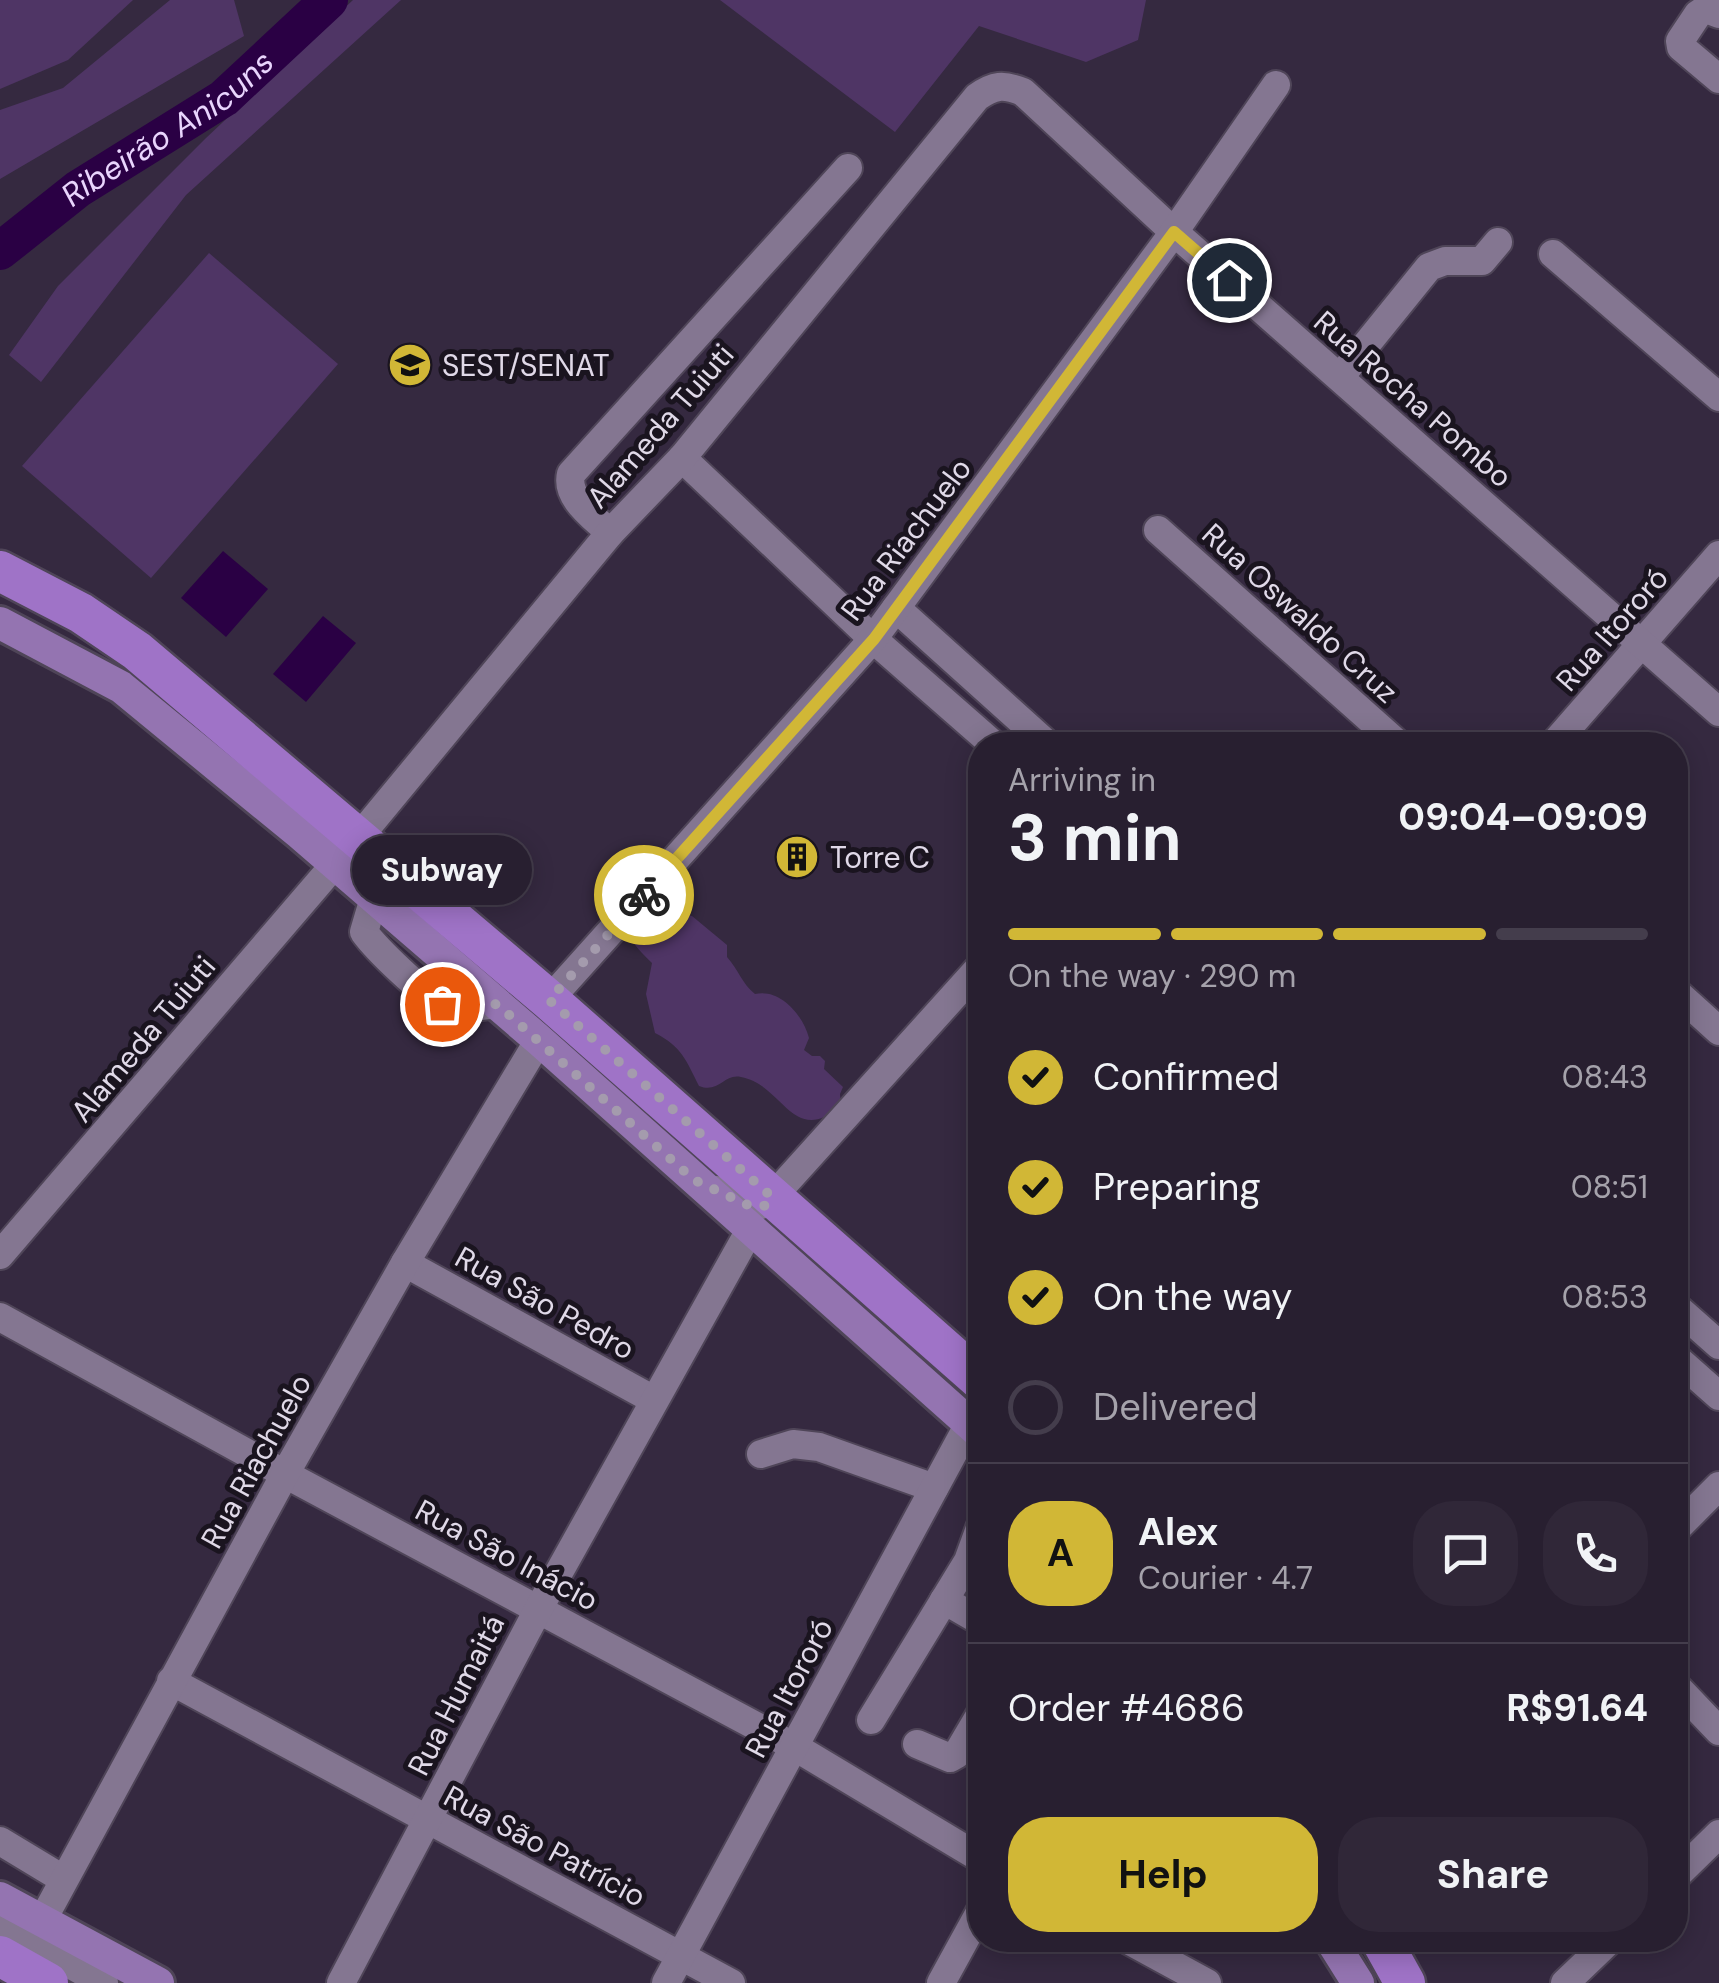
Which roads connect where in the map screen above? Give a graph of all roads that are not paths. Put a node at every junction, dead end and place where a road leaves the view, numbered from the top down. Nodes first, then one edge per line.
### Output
1 (1719, 14) edge
2 (1719, 79) edge
3 (1276, 85) dead end
4 (1023, 92) joint
5 (848, 168) dead end
6 (1174, 232) junction
7 (1498, 242) dead end
8 (1553, 254) dead end
9 (1340, 378) junction
10 (1719, 398) edge
11 (682, 458) junction
12 (1158, 530) dead end
13 (610, 533) junction
14 (1719, 555) edge
15 (0, 571) edge
16 (896, 608) junction
17 (6, 632) edge
18 (874, 639) junction
19 (1642, 643) junction
20 (1719, 712) edge
21 (979, 732) edge
22 (1034, 732) edge
23 (1384, 732) edge
24 (1564, 732) edge
25 (347, 850) junction
26 (968, 981) edge
27 (549, 1000) junction
28 (1688, 1004) edge
29 (1719, 1031) edge
30 (539, 1040) junction
31 (761, 1214) junction
32 (5, 1240) edge
33 (405, 1263) junction
34 (0, 1317) edge
35 (1688, 1317) edge
36 (1716, 1342) edge
37 (1688, 1358) edge
38 (1688, 1369) edge
39 (968, 1371) edge
40 (1719, 1396) edge
41 (654, 1400) junction
42 (968, 1422) edge
43 (968, 1437) edge
44 (761, 1454) dead end
45 (285, 1474) junction
46 (1719, 1486) edge
47 (934, 1488) junction
48 (1688, 1517) edge
49 (968, 1561) edge
50 (944, 1600) junction
51 (538, 1608) junction
52 (968, 1615) edge
53 (171, 1681) junction
54 (1688, 1699) edge
55 (871, 1720) dead end
56 (1719, 1731) edge
57 (968, 1736) edge
58 (917, 1744) dead end
59 (794, 1747) junction
60 (428, 1821) junction
61 (1719, 1834) edge
62 (0, 1841) edge
63 (968, 1851) edge
64 (1688, 1864) edge
65 (62, 1879) junction
66 (0, 1898) edge
67 (42, 1921) junction
68 (0, 1926) edge
69 (968, 1934) edge
70 (1150, 1952) edge
71 (1339, 1952) edge
72 (1387, 1952) edge
73 (1598, 1952) edge
74 (682, 1955) junction
75 (0, 1956) edge
76 (96, 1974) edge
77 (48, 1983) edge
78 (158, 1983) edge
79 (341, 1983) edge
80 (666, 1983) edge
81 (731, 1983) edge
82 (941, 1983) edge
83 (1207, 1983) edge
84 (1358, 1983) edge
85 (1404, 1983) edge
86 (1566, 1983) edge

1 - 2 street
3 - 6 street, Rua Riachuelo
4 - 6 street, Rua Rocha Pombo
4 - 11 street, Alameda Tuiuti
5 - 13 street
6 - 9 street, Rua Rocha Pombo
6 - 16 street, Rua Riachuelo
7 - 9 street
8 - 10 street
9 - 19 street, Rua Rocha Pombo
11 - 13 street, Alameda Tuiuti
11 - 18 street
12 - 23 street, Rua Oswaldo Cruz
13 - 25 street, Alameda Tuiuti
14 - 19 street, Rua Itororó
15 - 25 highway
16 - 18 street, Rua Riachuelo
16 - 22 street
17 - 25 main road
18 - 21 street
18 - 27 street, Rua Riachuelo
19 - 20 street, Rua Rocha Pombo
19 - 24 street, Rua Itororó
25 - 27 highway
25 - 30 main road
25 - 32 street, Alameda Tuiuti
26 - 31 street, Rua Humaitá
27 - 31 highway
28 - 29 street
30 - 31 main road
30 - 33 street, Rua Riachuelo
31 - 39 highway
31 - 41 street, Rua Humaitá
31 - 42 main road
33 - 41 street, Rua São Pedro
33 - 45 street, Rua Riachuelo
34 - 45 street, Rua São Inácio
35 - 36 street
36 - 37 street
38 - 40 street
41 - 51 street, Rua Humaitá
43 - 47 street, Rua Itororó
44 - 47 street
45 - 51 street, Rua São Inácio
45 - 53 street, Rua Riachuelo
46 - 48 street
47 - 59 street, Rua Itororó
49 - 50 street
50 - 52 street
50 - 55 street
51 - 59 street, Rua São Inácio
51 - 60 street, Rua Humaitá
53 - 60 street, Rua São Patrício
53 - 65 street, Rua Riachuelo
54 - 56 street
57 - 58 street
59 - 63 street, Rua São Inácio
59 - 74 street, Rua Itororó
60 - 74 street, Rua São Patrício
60 - 79 street, Rua Humaitá
61 - 64 street
62 - 65 street
65 - 67 street, Rua Riachuelo
66 - 67 main road
67 - 76 main road
68 - 76 street
69 - 82 street
70 - 83 street
71 - 84 main road
72 - 85 highway
73 - 86 street
74 - 80 street, Rua Itororó
74 - 81 street, Rua São Patrício
75 - 77 highway
76 - 78 main road

